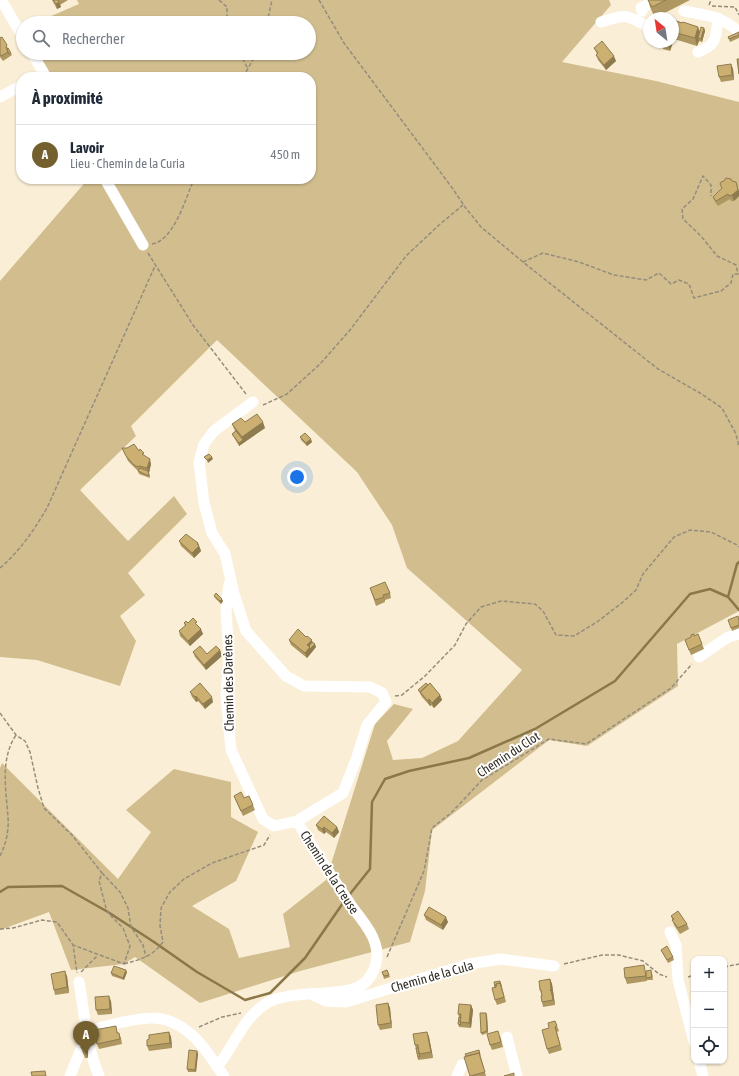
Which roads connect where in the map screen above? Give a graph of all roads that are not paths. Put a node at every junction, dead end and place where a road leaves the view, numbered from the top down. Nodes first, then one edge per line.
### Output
1 (2, 0) edge
2 (657, 0) edge
3 (642, 11) dead end
4 (684, 11) dead end
5 (718, 18) junction
6 (601, 22) dead end
7 (643, 24) edge
8 (16, 25) edge
9 (739, 32) edge
10 (698, 52) dead end
11 (35, 60) edge
12 (41, 72) edge
13 (16, 89) edge
14 (0, 97) edge
15 (108, 184) edge
16 (143, 245) road end
17 (253, 402) road end
18 (230, 574) junction
19 (739, 634) edge
20 (699, 657) road end
21 (297, 821) junction
22 (670, 932) dead end
23 (554, 966) road end
24 (78, 979) road end
25 (312, 994) junction
26 (691, 1030) edge
27 (88, 1032) junction
28 (507, 1037) dead end
29 (700, 1064) edge
30 (462, 1065) dead end
31 (217, 1067) junction
32 (70, 1076) edge
33 (98, 1076) edge
34 (224, 1076) edge
35 (457, 1076) edge
36 (517, 1076) edge
37 (703, 1076) edge

1 - 8 street
2 - 3 street
4 - 5 street
5 - 9 street
5 - 10 street
6 - 7 street
11 - 12 street
13 - 14 street
15 - 16 street
17 - 18 street
18 - 21 street, Chemin des Darènes
18 - 21 street, Chemin de la Creuse
19 - 20 street
21 - 25 street, Chemin de la Creuse
22 - 26 street
23 - 25 street, Chemin de la Cula
24 - 27 street
25 - 31 street, Chemin de la Creuse
27 - 31 street
27 - 32 street
27 - 33 street
28 - 36 street
29 - 37 street
30 - 35 street
31 - 34 street

